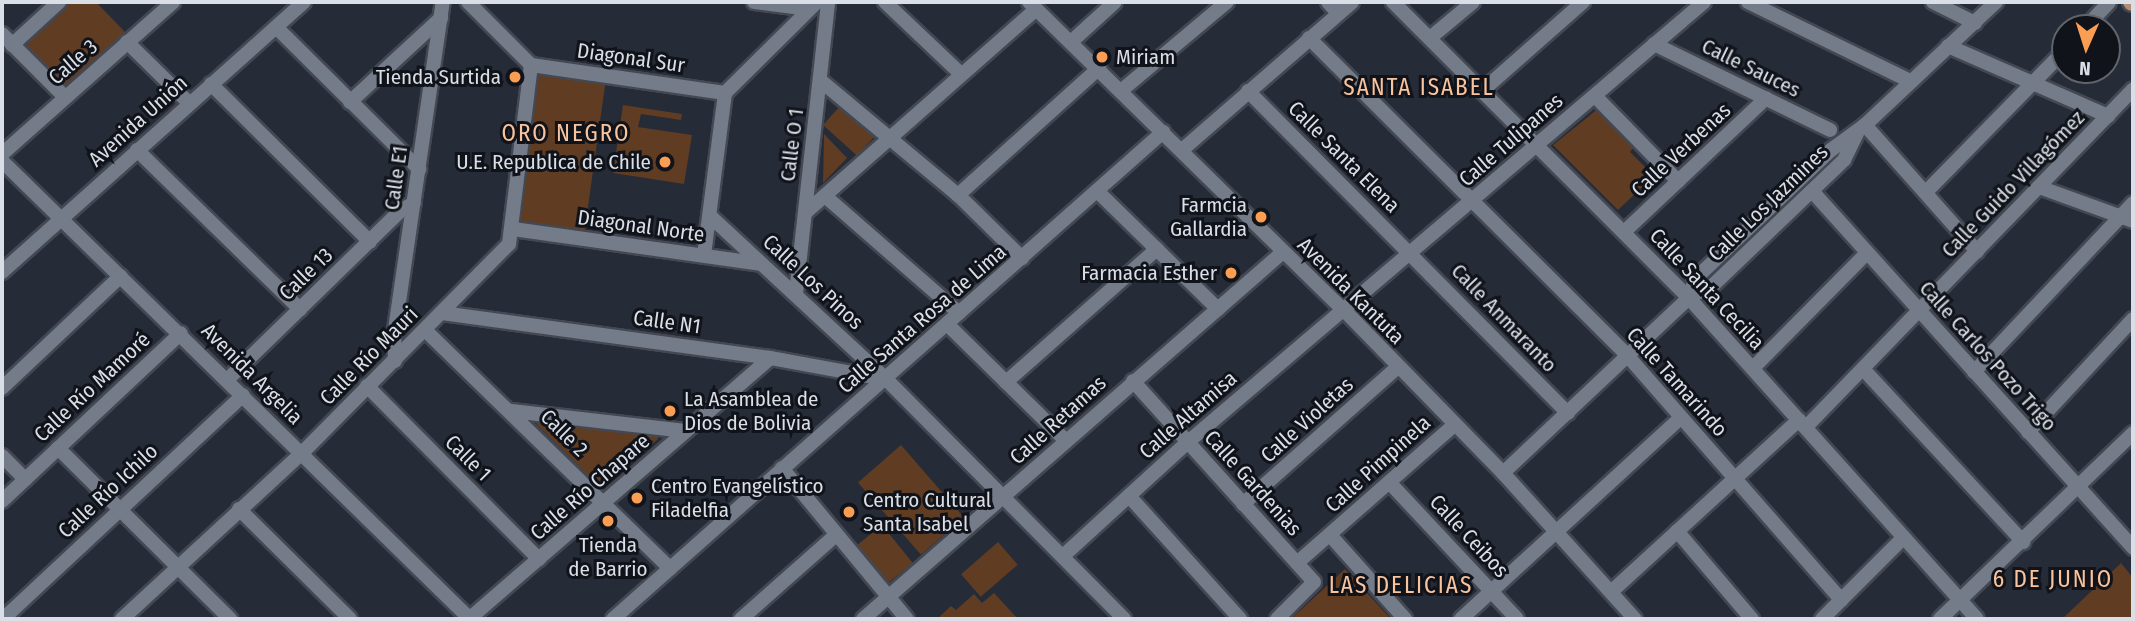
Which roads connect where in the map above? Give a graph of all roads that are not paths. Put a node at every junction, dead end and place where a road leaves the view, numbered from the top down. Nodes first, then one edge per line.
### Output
1 (59, 2) edge
2 (173, 2) edge
3 (304, 2) edge
4 (443, 2) edge
5 (468, 2) edge
6 (754, 2) edge
7 (828, 2) edge
8 (885, 2) edge
9 (1115, 2) edge
10 (1227, 2) edge
11 (1328, 2) edge
12 (1352, 2) edge
13 (1393, 2) edge
14 (1473, 2) edge
15 (1583, 2) edge
16 (1704, 2) edge
17 (1748, 2) edge
18 (1933, 2) edge
19 (1996, 2) edge
20 (1032, 5) edge
21 (813, 6) edge
22 (1338, 13) junction
23 (441, 18) junction
24 (1975, 23) junction
25 (276, 26) junction
26 (1309, 38) junction
27 (1430, 38) junction
28 (7, 39) edge
29 (127, 42) junction
30 (1071, 42) junction
31 (1654, 44) junction
32 (1948, 46) junction
33 (531, 65) junction
34 (2051, 66) edge
35 (1098, 68) junction
36 (961, 74) junction
37 (821, 81) junction
38 (1910, 81) junction
39 (211, 84) junction
40 (2033, 86) junction
41 (1122, 90) junction
42 (2133, 90) edge
43 (1248, 91) junction
44 (1482, 91) junction
45 (725, 93) junction
46 (1595, 96) junction
47 (65, 97) junction
48 (1766, 99) junction
49 (350, 102) junction
50 (189, 103) junction
51 (2108, 116) junction
52 (1862, 127) junction
53 (1830, 130) dead end
54 (1163, 132) junction
55 (888, 138) junction
56 (1537, 145) junction
57 (138, 150) junction
58 (1182, 150) junction
59 (2, 154) edge
60 (2, 161) edge
61 (419, 169) junction
62 (1678, 181) junction
63 (2039, 187) junction
64 (1097, 191) junction
65 (1812, 191) junction
66 (1927, 191) junction
67 (958, 195) junction
68 (825, 196) junction
69 (1472, 201) junction
70 (414, 203) junction
71 (2133, 203) edge
72 (805, 213) junction
73 (61, 216) junction
74 (710, 216) junction
75 (2126, 218) edge
76 (513, 229) junction
77 (1624, 232) junction
78 (370, 242) junction
79 (1157, 249) junction
80 (1977, 251) junction
81 (1411, 252) junction
82 (1283, 253) junction
83 (1867, 253) junction
84 (704, 255) junction
85 (1023, 258) junction
86 (762, 264) junction
87 (2, 272) edge
88 (121, 276) junction
89 (796, 293) junction
90 (1691, 296) junction
91 (300, 309) junction
92 (1218, 309) junction
93 (1343, 309) junction
94 (1918, 310) junction
95 (442, 313) junction
96 (959, 313) junction
97 (2133, 319) edge
98 (947, 324) junction
99 (425, 330) junction
100 (181, 333) junction
101 (1626, 354) junction
102 (770, 358) junction
103 (395, 361) junction
104 (1398, 367) junction
105 (1753, 368) junction
106 (1863, 369) junction
107 (1974, 372) junction
108 (228, 379) junction
109 (886, 379) junction
110 (1133, 381) junction
111 (1006, 382) junction
112 (367, 386) junction
113 (2, 388) edge
114 (243, 394) junction
115 (512, 411) junction
116 (1568, 413) junction
117 (1680, 418) junction
118 (1455, 424) junction
119 (1802, 424) junction
120 (685, 431) junction
121 (2028, 432) junction
122 (2133, 433) edge
123 (1066, 441) junction
124 (1188, 442) junction
125 (58, 448) junction
126 (302, 453) junction
127 (2, 456) edge
128 (782, 468) junction
129 (1503, 472) junction
130 (1734, 477) junction
131 (25, 479) junction
132 (1390, 482) junction
133 (2078, 487) junction
134 (1129, 496) junction
135 (1005, 497) junction
136 (2, 501) edge
137 (604, 502) junction
138 (1243, 504) junction
139 (239, 509) junction
140 (119, 510) junction
141 (1677, 531) junction
142 (1555, 532) junction
143 (1330, 535) junction
144 (836, 536) junction
145 (1903, 538) junction
146 (2023, 542) junction
147 (2133, 548) edge
148 (1063, 556) junction
149 (539, 559) junction
150 (1297, 563) junction
151 (178, 567) junction
152 (670, 568) junction
153 (1492, 591) junction
154 (1611, 592) junction
155 (887, 597) junction
156 (1841, 600) junction
157 (1960, 601) junction
158 (1236, 618) edge
159 (3, 619) edge
160 (122, 619) edge
161 (230, 619) edge
162 (350, 619) edge
163 (469, 619) edge
164 (612, 619) edge
165 (741, 619) edge
166 (863, 619) edge
167 (907, 619) edge
168 (1122, 619) edge
169 (1277, 619) edge
170 (1405, 619) edge
171 (1461, 619) edge
172 (1517, 619) edge
173 (1635, 619) edge
174 (1752, 619) edge
175 (1822, 619) edge
176 (1940, 619) edge
177 (1977, 619) edge

1 - 28 street
2 - 29 street, Calle 3
3 - 25 street, Avenida Unión
4 - 23 street, Calle E1
5 - 33 street
6 - 21 street
7 - 37 street, Calle O 1
8 - 36 street
9 - 30 street
10 - 41 street
11 - 22 street
12 - 22 street
13 - 27 street, Calle Santa Cecilia
14 - 27 street
15 - 44 street
16 - 31 street, Calle Tulipanes
17 - 38 street
18 - 24 street
19 - 24 street, Calle Los Jazmines
20 - 30 street, Avenida Kantuta
20 - 36 street
21 - 45 street
22 - 26 street
23 - 49 street
23 - 61 street, Calle E1
24 - 32 street, Calle Los Jazmines
25 - 39 street, Avenida Unión
25 - 49 street
26 - 43 street
26 - 69 street, Calle Tamarindo
27 - 44 street, Calle Santa Cecilia
28 - 47 street
29 - 47 street, Calle 3
29 - 50 street
30 - 35 street, Avenida Kantuta
31 - 46 street, Calle Tulipanes
31 - 48 street, Calle Sauces
32 - 38 street, Calle Los Jazmines
32 - 40 street
33 - 45 street, Diagonal Sur
33 - 76 street
34 - 40 street
35 - 41 street, Avenida Kantuta
35 - 67 street
36 - 55 street
37 - 55 street
37 - 72 street, Calle O 1
38 - 52 street, Calle Los Jazmines
39 - 50 street, Avenida Unión
39 - 78 street
40 - 51 street
40 - 66 street
41 - 54 street, Avenida Kantuta
42 - 51 street, Calle Guido Villagómez
43 - 58 street
43 - 81 street, Calle Santa Elena
44 - 56 street, Calle Santa Cecilia
45 - 74 street
46 - 56 street, Calle Tulipanes
46 - 62 street
47 - 59 street, Calle 3
48 - 53 street, Calle Sauces
48 - 62 street, Calle Verbenas
49 - 61 street
50 - 57 street, Avenida Unión
51 - 63 street, Calle Guido Villagómez
52 - 65 street, Calle Los Jazmines
52 - 66 street
52 - 90 street, Calle Los Jazmines
54 - 58 street, Avenida Kantuta
54 - 64 street, Calle Santa Rosa de Lima
55 - 67 street
55 - 68 street
56 - 69 street, Calle Tulipanes
56 - 77 street, Calle Santa Cecilia
57 - 73 street, Avenida Unión
57 - 91 street
58 - 82 street, Avenida Kantuta
60 - 73 street, Avenida Argelia
61 - 70 street, Calle E1
62 - 77 street, Calle Verbenas
63 - 75 street
63 - 80 street, Calle Guido Villagómez
64 - 79 street
64 - 85 street, Calle Santa Rosa de Lima
65 - 83 street, Calle Carlos Pozo Trigo
65 - 90 street, Calle Los Jazmines
66 - 80 street
67 - 85 street
68 - 72 street
68 - 96 street
69 - 81 street, Calle Tulipanes
69 - 101 street, Calle Tamarindo
70 - 78 street, Calle 13
70 - 103 street, Calle E1
71 - 75 street
72 - 89 street, Calle O 1
73 - 87 street, Avenida Unión
73 - 88 street, Avenida Argelia
74 - 84 street
74 - 86 street, Calle Los Pinos
75 - 107 street
76 - 84 street, Diagonal Norte
76 - 95 street, Calle Río Mauri
77 - 90 street, Calle Santa Cecilia
78 - 91 street, Calle 13
79 - 92 street
79 - 111 street
80 - 94 street, Calle Guido Villagómez
81 - 93 street, Calle Tulipanes
81 - 116 street, Calle Anmaranto
82 - 92 street, Calle Retamas
82 - 93 street, Avenida Kantuta
83 - 94 street, Calle Carlos Pozo Trigo
83 - 105 street
84 - 86 street, Diagonal Norte
85 - 96 street, Calle Santa Rosa de Lima
86 - 89 street, Calle Los Pinos
88 - 100 street, Avenida Argelia
88 - 113 street
89 - 109 street, Calle Los Pinos
90 - 101 street, Calle Los Jazmines
90 - 105 street, Calle Santa Cecilia
91 - 108 street, Calle 13
92 - 110 street, Calle Retamas
93 - 104 street, Avenida Kantuta
93 - 124 street, Calle Altamisa
94 - 106 street, Calle Guido Villagómez
94 - 107 street, Calle Carlos Pozo Trigo
95 - 99 street, Calle Río Mauri
95 - 102 street, Calle N1
96 - 98 street, Calle Santa Rosa de Lima
97 - 121 street
98 - 109 street, Calle Santa Rosa de Lima
98 - 111 street
99 - 103 street, Calle Río Mauri
99 - 115 street, Calle 2
100 - 108 street, Avenida Argelia
100 - 125 street, Calle Río Mamoré
101 - 116 street, Calle Los Jazmines
101 - 117 street, Calle Tamarindo
102 - 109 street, Calle N1
102 - 120 street, Calle Río Chapare
103 - 112 street, Calle Río Mauri
104 - 118 street, Avenida Kantuta
104 - 138 street, Calle Violetas
105 - 119 street, Calle Santa Cecilia
106 - 119 street, Calle Guido Villagómez
106 - 146 street
107 - 121 street, Calle Carlos Pozo Trigo
108 - 114 street, Avenida Argelia
109 - 128 street, Calle Santa Rosa de Lima
109 - 135 street, Calle Los Pinos
110 - 123 street, Calle Retamas
110 - 124 street, Calle Gardenias
111 - 123 street
112 - 126 street, Calle Río Mauri
112 - 149 street, Calle 1
114 - 126 street, Avenida Argelia
114 - 140 street, Calle Río Ichilo
115 - 120 street
115 - 137 street, Calle 2
116 - 129 street, Calle Los Jazmines
117 - 130 street, Calle Tamarindo
117 - 142 street
118 - 129 street, Avenida Kantuta
118 - 132 street, Calle Pimpinela
119 - 130 street, Calle Guido Villagómez
119 - 145 street, Calle Santa Cecilia
120 - 137 street, Calle Río Chapare
121 - 133 street, Calle Carlos Pozo Trigo
122 - 133 street
123 - 135 street, Calle Retamas
124 - 134 street, Calle Altamisa
124 - 138 street, Calle Gardenias
125 - 131 street, Calle Río Mamoré
125 - 140 street
126 - 139 street, Calle Río Mauri
126 - 163 street, Avenida Argelia
127 - 131 street
128 - 144 street
128 - 152 street, Calle Santa Rosa de Lima
129 - 142 street, Avenida Kantuta
130 - 141 street, Calle Guido Villagómez
130 - 156 street, Calle Tamarindo
131 - 136 street, Calle Río Mamoré
132 - 143 street, Calle Pimpinela
132 - 153 street, Calle Ceibos
133 - 146 street
133 - 147 street, Calle Carlos Pozo Trigo
134 - 148 street, Calle Altamisa
134 - 158 street
135 - 148 street, Calle Los Pinos
135 - 155 street, Calle Retamas
137 - 149 street, Calle Río Chapare
137 - 152 street, Calle 2
138 - 150 street, Calle Gardenias
139 - 151 street, Calle Río Mauri
139 - 162 street
140 - 151 street
140 - 159 street, Calle Río Ichilo
141 - 154 street, Calle Guido Villagómez
141 - 174 street
142 - 153 street
142 - 154 street, Avenida Kantuta
143 - 150 street, Calle Pimpinela
143 - 170 street
144 - 155 street
144 - 165 street
145 - 156 street
145 - 157 street, Calle Santa Cecilia
146 - 157 street
148 - 168 street, Calle Los Pinos
149 - 163 street, Calle Río Chapare
150 - 169 street, Calle Gardenias
151 - 160 street, Calle Río Mauri
151 - 161 street
152 - 164 street, Calle Santa Rosa de Lima
153 - 171 street
153 - 172 street, Calle Ceibos
154 - 173 street, Avenida Kantuta
155 - 166 street, Calle Retamas
155 - 167 street
156 - 175 street
157 - 176 street
157 - 177 street, Calle Santa Cecilia

